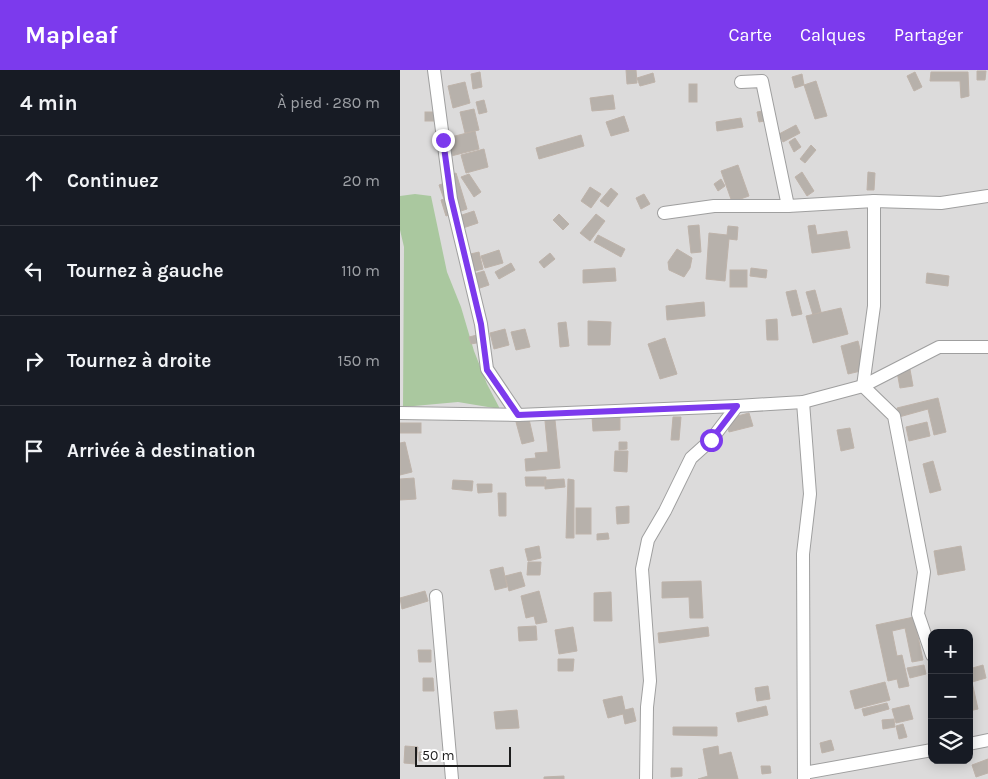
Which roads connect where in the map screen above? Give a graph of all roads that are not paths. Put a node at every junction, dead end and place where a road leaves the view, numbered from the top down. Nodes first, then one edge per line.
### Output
1 (434, 70) edge
2 (741, 82) dead end
3 (988, 196) edge
4 (874, 201) junction
5 (788, 206) junction
6 (664, 213) dead end
7 (988, 347) edge
8 (863, 386) junction
9 (803, 402) junction
10 (737, 406) junction
11 (400, 413) edge
12 (518, 415) junction
13 (436, 596) dead end
14 (928, 643) edge
15 (988, 740) edge
16 (973, 743) edge
17 (928, 751) edge
18 (804, 776) edge
19 (452, 779) edge
20 (646, 779) edge

1 - 12 street
2 - 5 street
3 - 4 street
4 - 5 street
4 - 8 street
5 - 6 street
7 - 8 street
8 - 9 street
8 - 14 street
9 - 10 street
9 - 18 street
10 - 12 street
10 - 20 street
11 - 12 street
13 - 19 street
15 - 16 street
17 - 18 street

